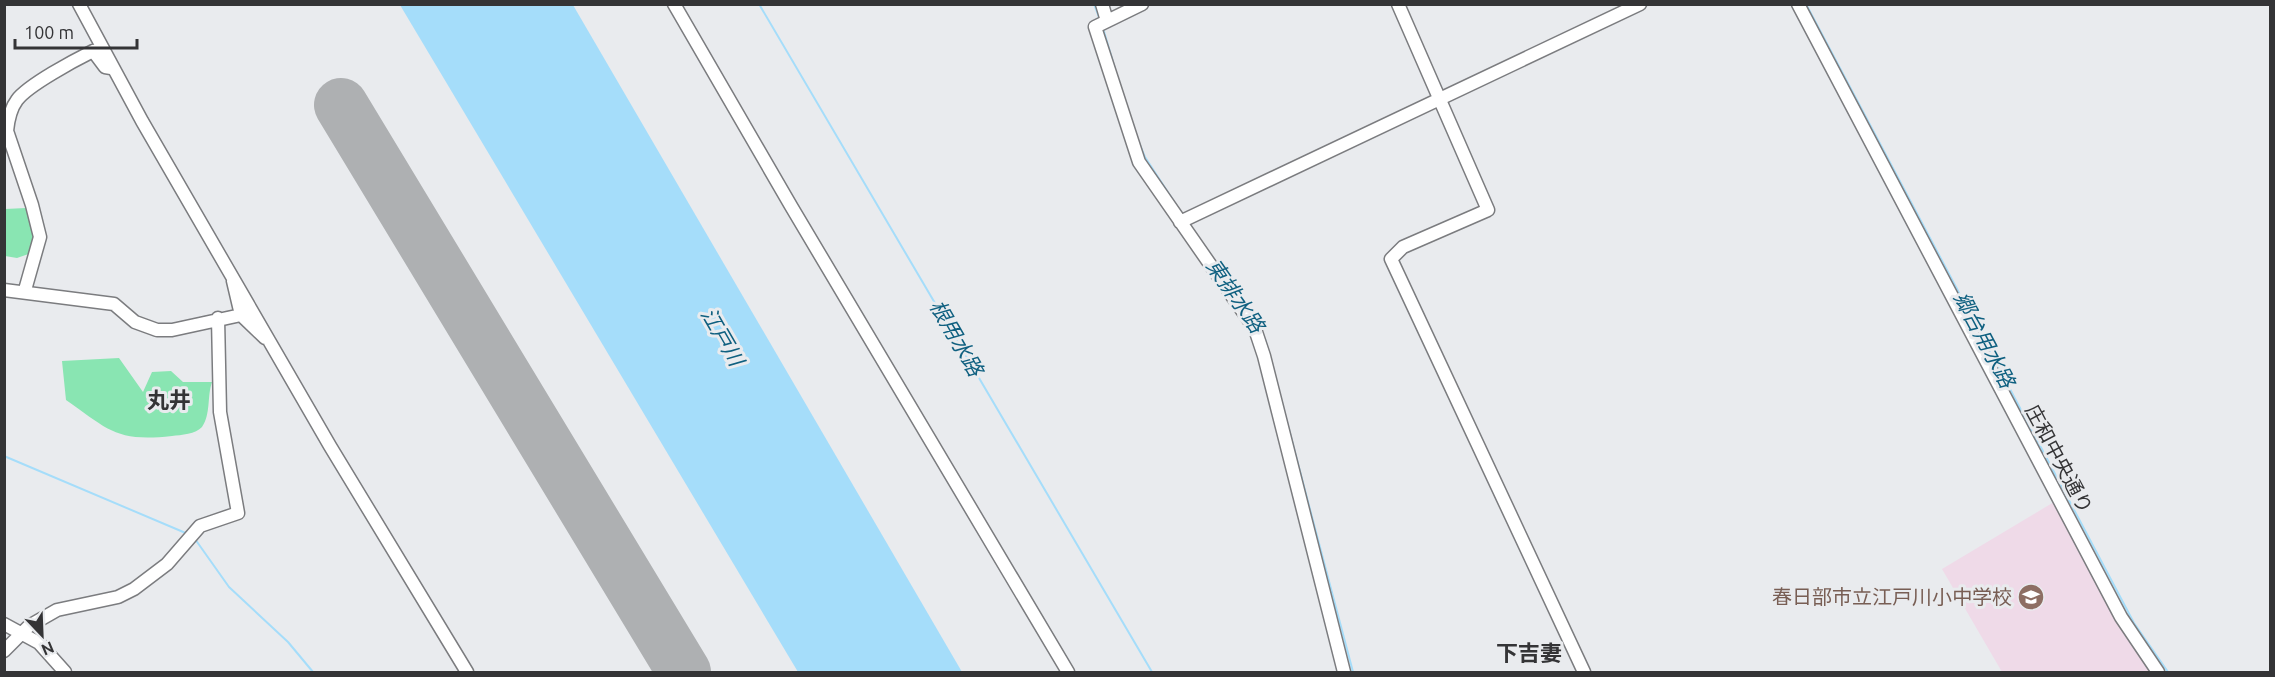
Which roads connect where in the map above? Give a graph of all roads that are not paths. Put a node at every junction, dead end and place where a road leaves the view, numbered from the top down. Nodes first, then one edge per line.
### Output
1 (674, 4) edge
2 (1102, 4) edge
3 (1142, 4) edge
4 (1398, 4) edge
5 (1640, 4) edge
6 (1798, 4) edge
7 (81, 9) edge
8 (1103, 22) junction
9 (93, 51) junction
10 (114, 69) junction
11 (1440, 99) junction
12 (1180, 222) junction
13 (233, 274) junction
14 (4, 290) edge
15 (25, 290) junction
16 (241, 315) junction
17 (218, 318) junction
18 (270, 340) junction
19 (4, 624) edge
20 (23, 632) junction
21 (4, 651) edge
22 (65, 672) edge
23 (467, 672) edge
24 (1068, 672) edge
25 (1344, 672) edge
26 (1584, 672) edge
27 (2158, 672) edge

1 - 24 street
2 - 8 street
3 - 8 street
4 - 11 street
5 - 11 street
6 - 27 street, 庄和中央通り
7 - 9 street
7 - 10 street
8 - 12 street
9 - 10 street
9 - 15 street
10 - 13 street
11 - 12 street
11 - 26 street
12 - 25 street
13 - 16 street
13 - 18 street
14 - 15 street
15 - 17 street
16 - 17 street
16 - 18 street
17 - 20 street
18 - 23 street
19 - 20 street
20 - 21 street
20 - 22 street

